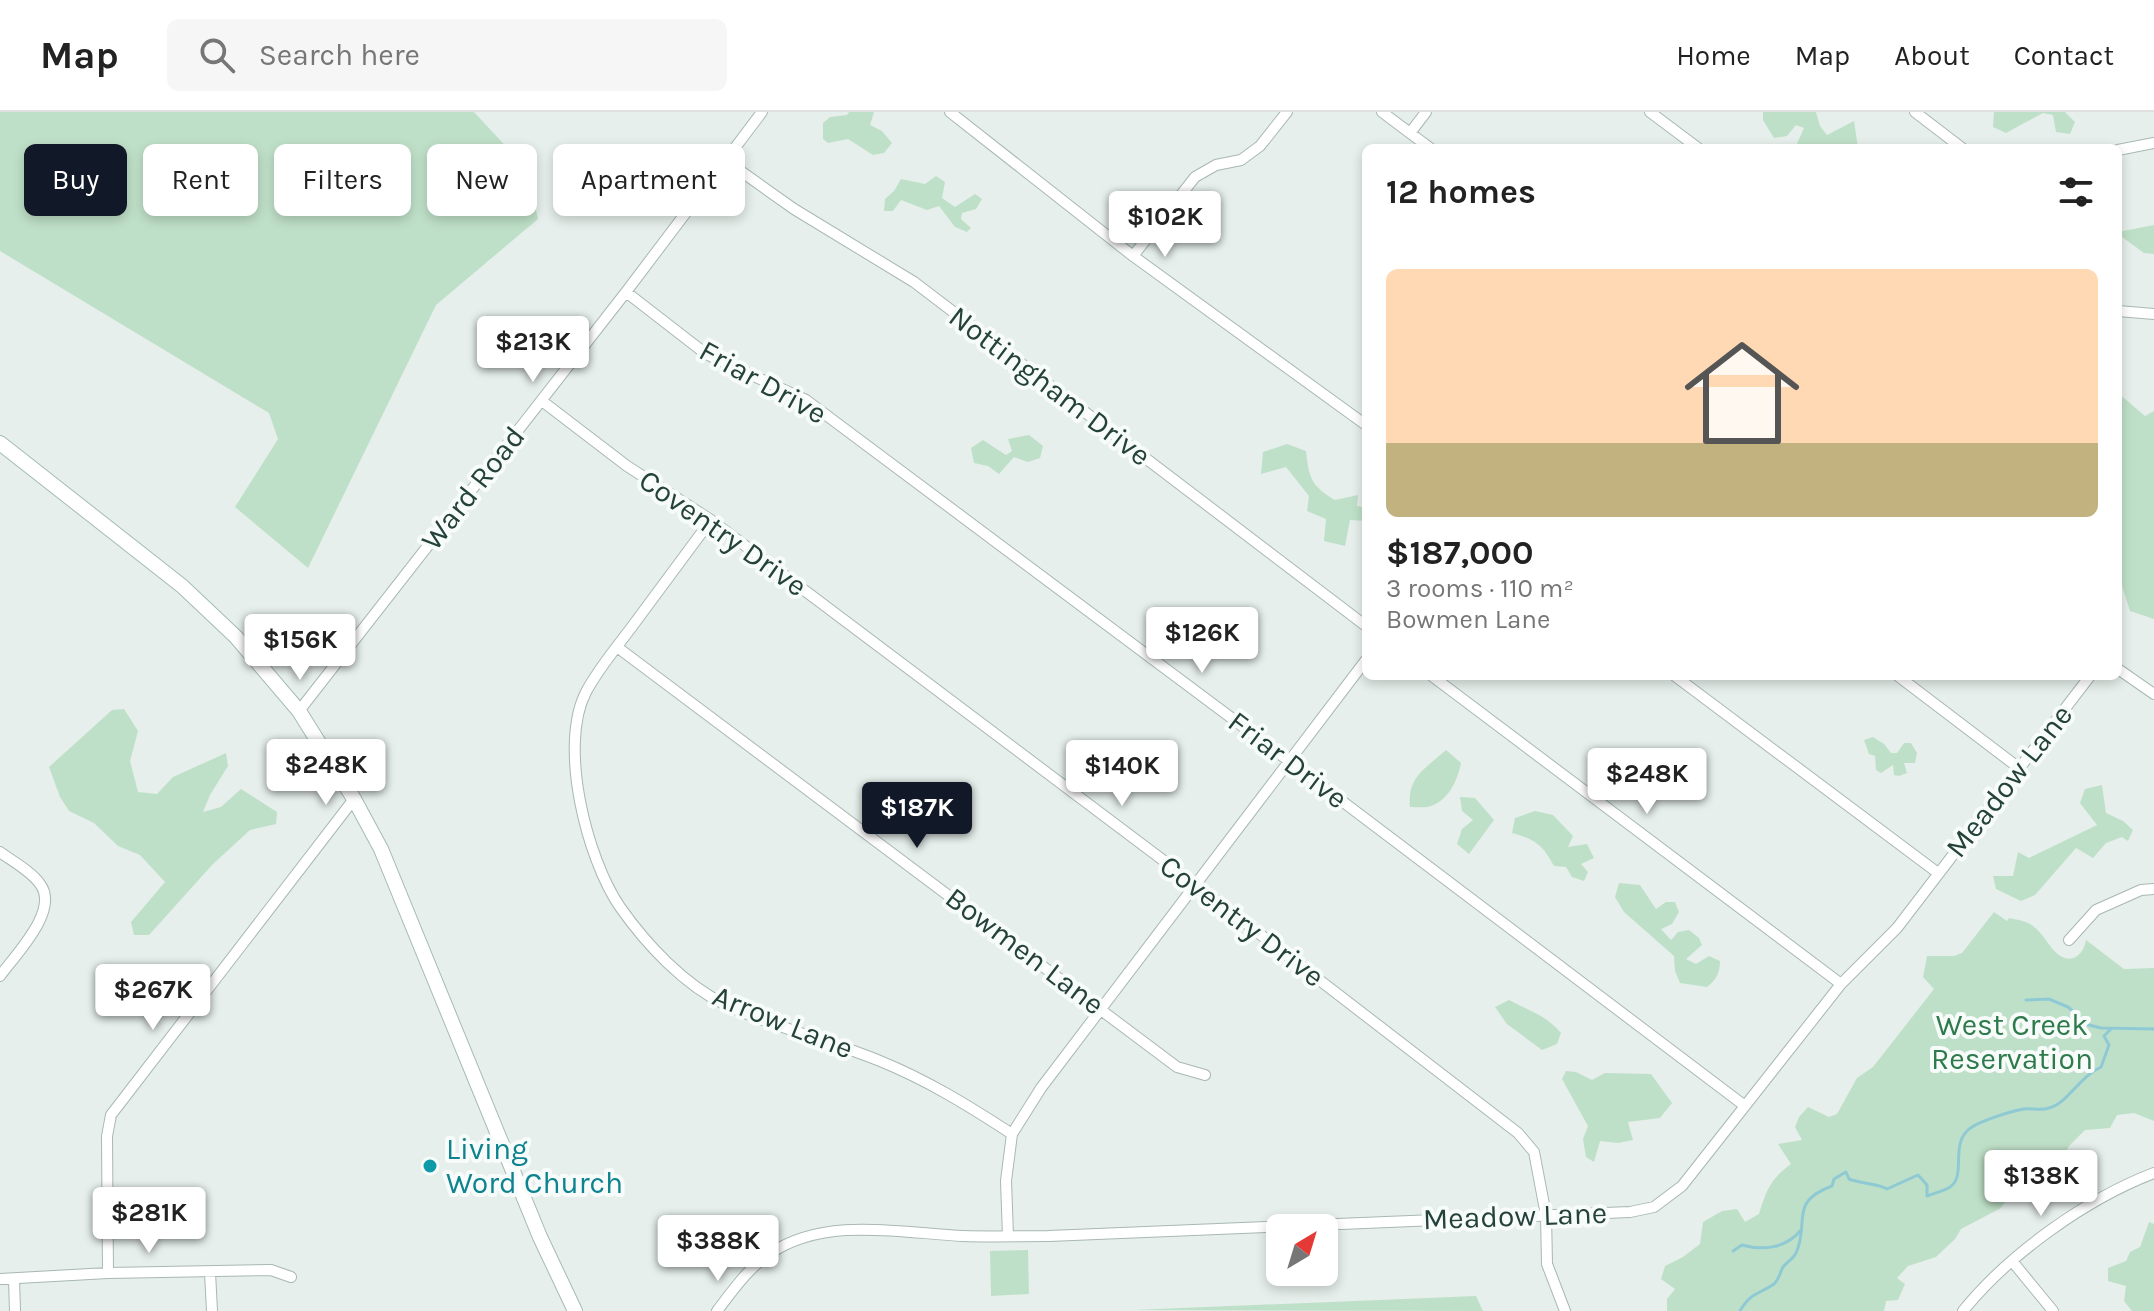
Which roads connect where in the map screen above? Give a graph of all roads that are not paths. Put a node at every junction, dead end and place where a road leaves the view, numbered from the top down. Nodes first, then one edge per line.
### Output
1 (762, 112) edge
2 (950, 112) edge
3 (1287, 112) edge
4 (1382, 112) edge
5 (1426, 112) edge
6 (1650, 112) edge
7 (1915, 112) edge
8 (1410, 133) junction
9 (2154, 143) edge
10 (737, 144) edge
11 (1425, 144) edge
12 (1693, 144) edge
13 (1957, 144) edge
14 (2122, 149) edge
15 (745, 174) edge
16 (683, 216) edge
17 (1133, 256) junction
18 (626, 292) junction
19 (2122, 311) edge
20 (2154, 314) edge
21 (542, 401) junction
22 (1362, 422) edge
23 (0, 443) edge
24 (711, 520) junction
25 (1362, 623) edge
26 (617, 647) junction
27 (1362, 665) edge
28 (2122, 672) edge
29 (1437, 680) edge
30 (1680, 680) edge
31 (1903, 680) edge
32 (2087, 680) edge
33 (2154, 694) edge
34 (299, 711) junction
35 (1289, 761) junction
36 (2019, 768) junction
37 (354, 799) junction
38 (0, 852) edge
39 (1938, 873) junction
40 (1196, 885) junction
41 (2154, 889) edge
42 (2069, 940) dead end
43 (0, 976) edge
44 (1841, 984) junction
45 (1102, 1009) junction
46 (1205, 1075) dead end
47 (1745, 1106) junction
48 (1012, 1134) junction
49 (2154, 1173) edge
50 (1546, 1215) junction
51 (1008, 1236) junction
52 (2012, 1261) junction
53 (210, 1272) junction
54 (108, 1273) junction
55 (291, 1277) dead end
56 (0, 1279) edge
57 (14, 1279) junction
58 (15, 1311) edge
59 (212, 1311) edge
60 (575, 1311) edge
61 (717, 1311) edge
62 (1565, 1311) edge
63 (1963, 1311) edge
64 (2053, 1311) edge

1 - 10 street, Ward Road
2 - 17 street
3 - 17 street
4 - 8 street
5 - 8 street
6 - 12 street
7 - 13 street
8 - 11 street
9 - 14 street
15 - 25 street, Nottingham Drive
16 - 18 street, Ward Road
17 - 22 street
18 - 21 street, Ward Road
18 - 35 street, Friar Drive
19 - 20 street
21 - 24 street, Coventry Drive
21 - 34 street, Ward Road
23 - 34 main road
24 - 26 street, Arrow Lane
24 - 40 street, Coventry Drive
26 - 45 street, Bowmen Lane
26 - 48 street, Arrow Lane
27 - 35 street
28 - 33 street
29 - 44 street
30 - 39 street
31 - 36 street
32 - 36 street, Meadow Lane
34 - 37 main road
35 - 40 street
35 - 47 street, Friar Drive
36 - 39 street, Meadow Lane
37 - 54 street
37 - 60 main road
38 - 43 street
39 - 44 street, Meadow Lane
40 - 45 street
40 - 50 street, Coventry Drive
41 - 42 street
44 - 47 street, Meadow Lane
45 - 46 street, Bowmen Lane
45 - 48 street
47 - 50 street, Meadow Lane
48 - 51 street
49 - 52 street
50 - 51 street, Meadow Lane
50 - 62 street, Coventry Drive
51 - 61 street, Meadow Lane
52 - 63 street
52 - 64 street
53 - 54 street
53 - 55 street
53 - 59 street
54 - 57 street
56 - 57 street
57 - 58 street

